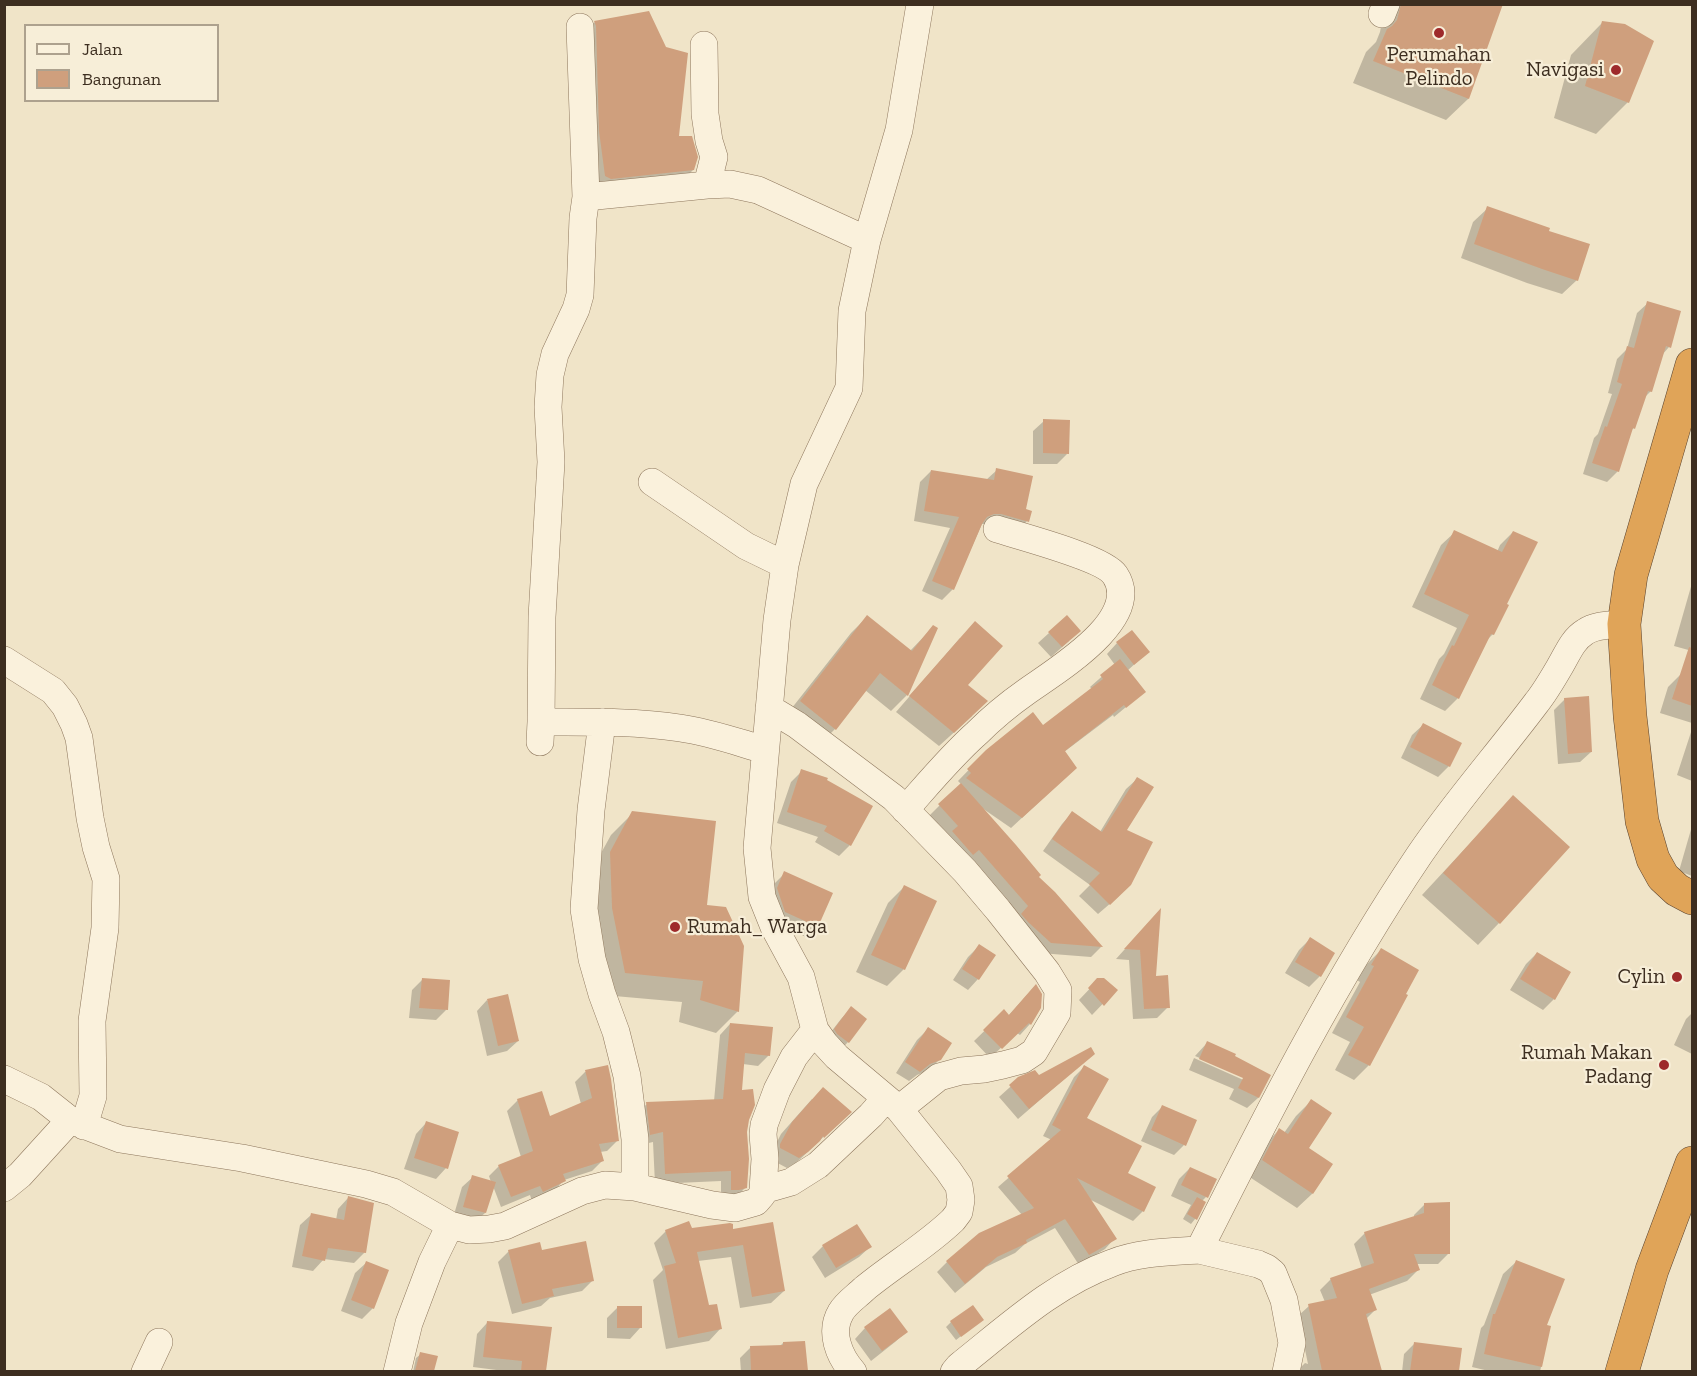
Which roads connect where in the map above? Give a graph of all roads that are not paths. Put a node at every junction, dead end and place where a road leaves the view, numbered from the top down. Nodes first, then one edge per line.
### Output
1 (920, 4) edge
2 (580, 27) dead end
3 (704, 45) dead end
4 (707, 185) junction
5 (586, 197) junction
6 (867, 240) junction
7 (1692, 365) edge
8 (652, 482) dead end
9 (997, 529) dead end
10 (785, 565) junction
11 (1624, 624) junction
12 (4, 660) edge
13 (769, 708) junction
14 (602, 722) junction
15 (765, 750) junction
16 (905, 810) junction
17 (1692, 898) edge
18 (815, 1030) junction
19 (4, 1079) edge
20 (893, 1103) junction
21 (77, 1123) junction
22 (1692, 1163) edge
23 (635, 1186) junction
24 (4, 1188) edge
25 (763, 1190) junction
26 (450, 1225) junction
27 (1199, 1251) junction
28 (159, 1342) dead end
29 (145, 1371) edge
30 (397, 1371) edge
31 (853, 1371) edge
32 (954, 1371) edge
33 (1286, 1371) edge
34 (1622, 1371) edge

1 - 6 street
2 - 5 street
3 - 4 street
4 - 5 street
4 - 6 street
5 - 14 street
6 - 10 street
7 - 11 highway
8 - 10 street
9 - 16 street
10 - 13 street
11 - 17 highway
11 - 27 street
12 - 21 street
13 - 15 street
13 - 16 street
14 - 15 street
14 - 23 street
15 - 18 street
16 - 20 street
18 - 20 street
18 - 25 street
19 - 21 street
20 - 25 street
20 - 31 street
21 - 24 street
21 - 26 street
22 - 34 highway
23 - 25 street
23 - 26 street
26 - 30 street
27 - 32 street
27 - 33 street
28 - 29 street

